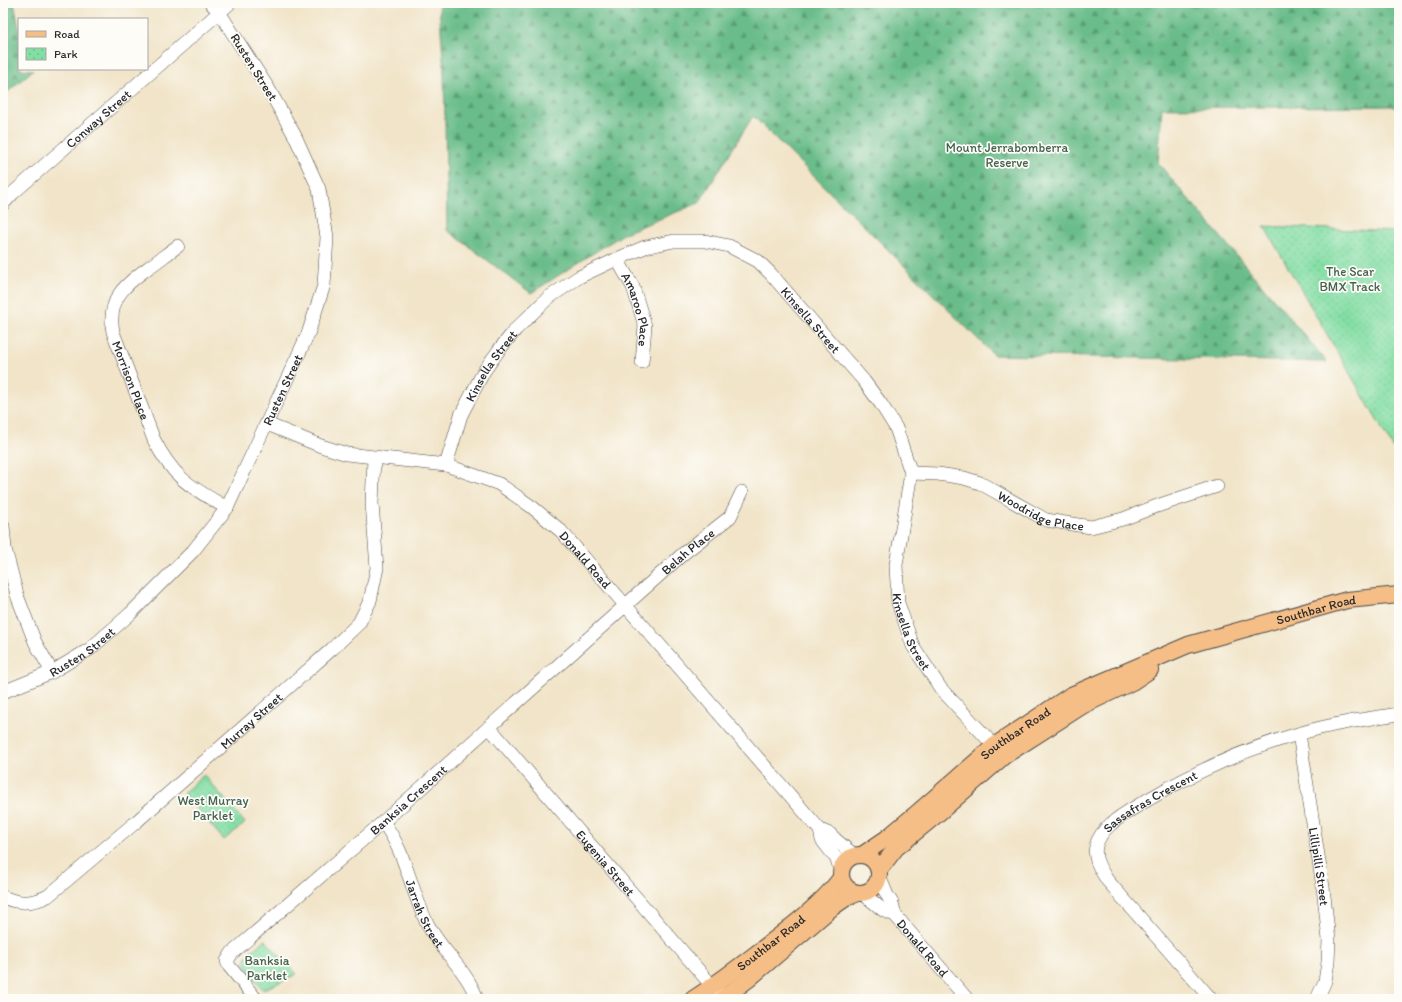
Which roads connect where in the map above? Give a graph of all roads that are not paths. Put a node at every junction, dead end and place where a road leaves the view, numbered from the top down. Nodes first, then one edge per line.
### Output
1 (230, 3) edge
2 (215, 8) edge
3 (148, 69) edge
4 (147, 70) edge
5 (3, 204) edge
6 (178, 246) dead end
7 (617, 259) junction
8 (642, 362) dead end
9 (267, 424) junction
10 (374, 458) junction
11 (446, 465) junction
12 (911, 473) junction
13 (1217, 486) dead end
14 (742, 492) dead end
15 (227, 508) junction
16 (3, 526) edge
17 (1399, 595) edge
18 (626, 606) junction
19 (52, 672) junction
20 (3, 692) edge
21 (1399, 714) edge
22 (489, 727) junction
23 (1299, 734) junction
24 (999, 751) junction
25 (383, 822) junction
26 (820, 830) junction
27 (858, 855) junction
28 (879, 873) junction
29 (841, 874) junction
30 (860, 893) junction
31 (3, 897) edge
32 (895, 915) junction
33 (719, 995) edge
34 (256, 999) edge
35 (477, 999) edge
36 (693, 999) edge
37 (967, 999) edge
38 (1211, 999) edge
39 (1317, 999) edge

1 - 2 street, Conway Street
2 - 3 street, Conway Street
2 - 9 street, Rusten Street
4 - 5 street, Conway Street
6 - 15 street, Morrison Place
7 - 8 street, Amaroo Place
7 - 11 street, Kinsella Street
7 - 12 street, Kinsella Street
9 - 10 street, Donald Road
9 - 15 street, Rusten Street
10 - 11 street, Donald Road
10 - 31 street, Murray Street
11 - 18 street, Donald Road
12 - 13 street, Woodridge Place
12 - 24 street, Kinsella Street
14 - 18 street, Belah Place
15 - 19 street, Rusten Street
16 - 19 street
17 - 24 main road, Southbar Road
18 - 22 street, Banksia Crescent
18 - 26 street, Donald Road
19 - 20 street, Rusten Street
21 - 23 street, Sassafras Crescent
22 - 25 street, Banksia Crescent
22 - 33 street, Eugenia Street
23 - 38 street, Sassafras Crescent
23 - 39 street, Lillipilli Street
24 - 27 main road, Southbar Road
24 - 28 main road, Southbar Road
25 - 34 street, Banksia Crescent
25 - 35 street, Jarrah Street
26 - 27 street, Donald Road
26 - 29 street, Donald Road
27 - 28 main road
27 - 29 main road
28 - 30 main road
28 - 32 street, Donald Road
29 - 30 main road
29 - 33 main road, Southbar Road
30 - 32 street, Donald Road
30 - 33 main road, Southbar Road
32 - 37 street, Donald Road
33 - 36 main road, Southbar Road

